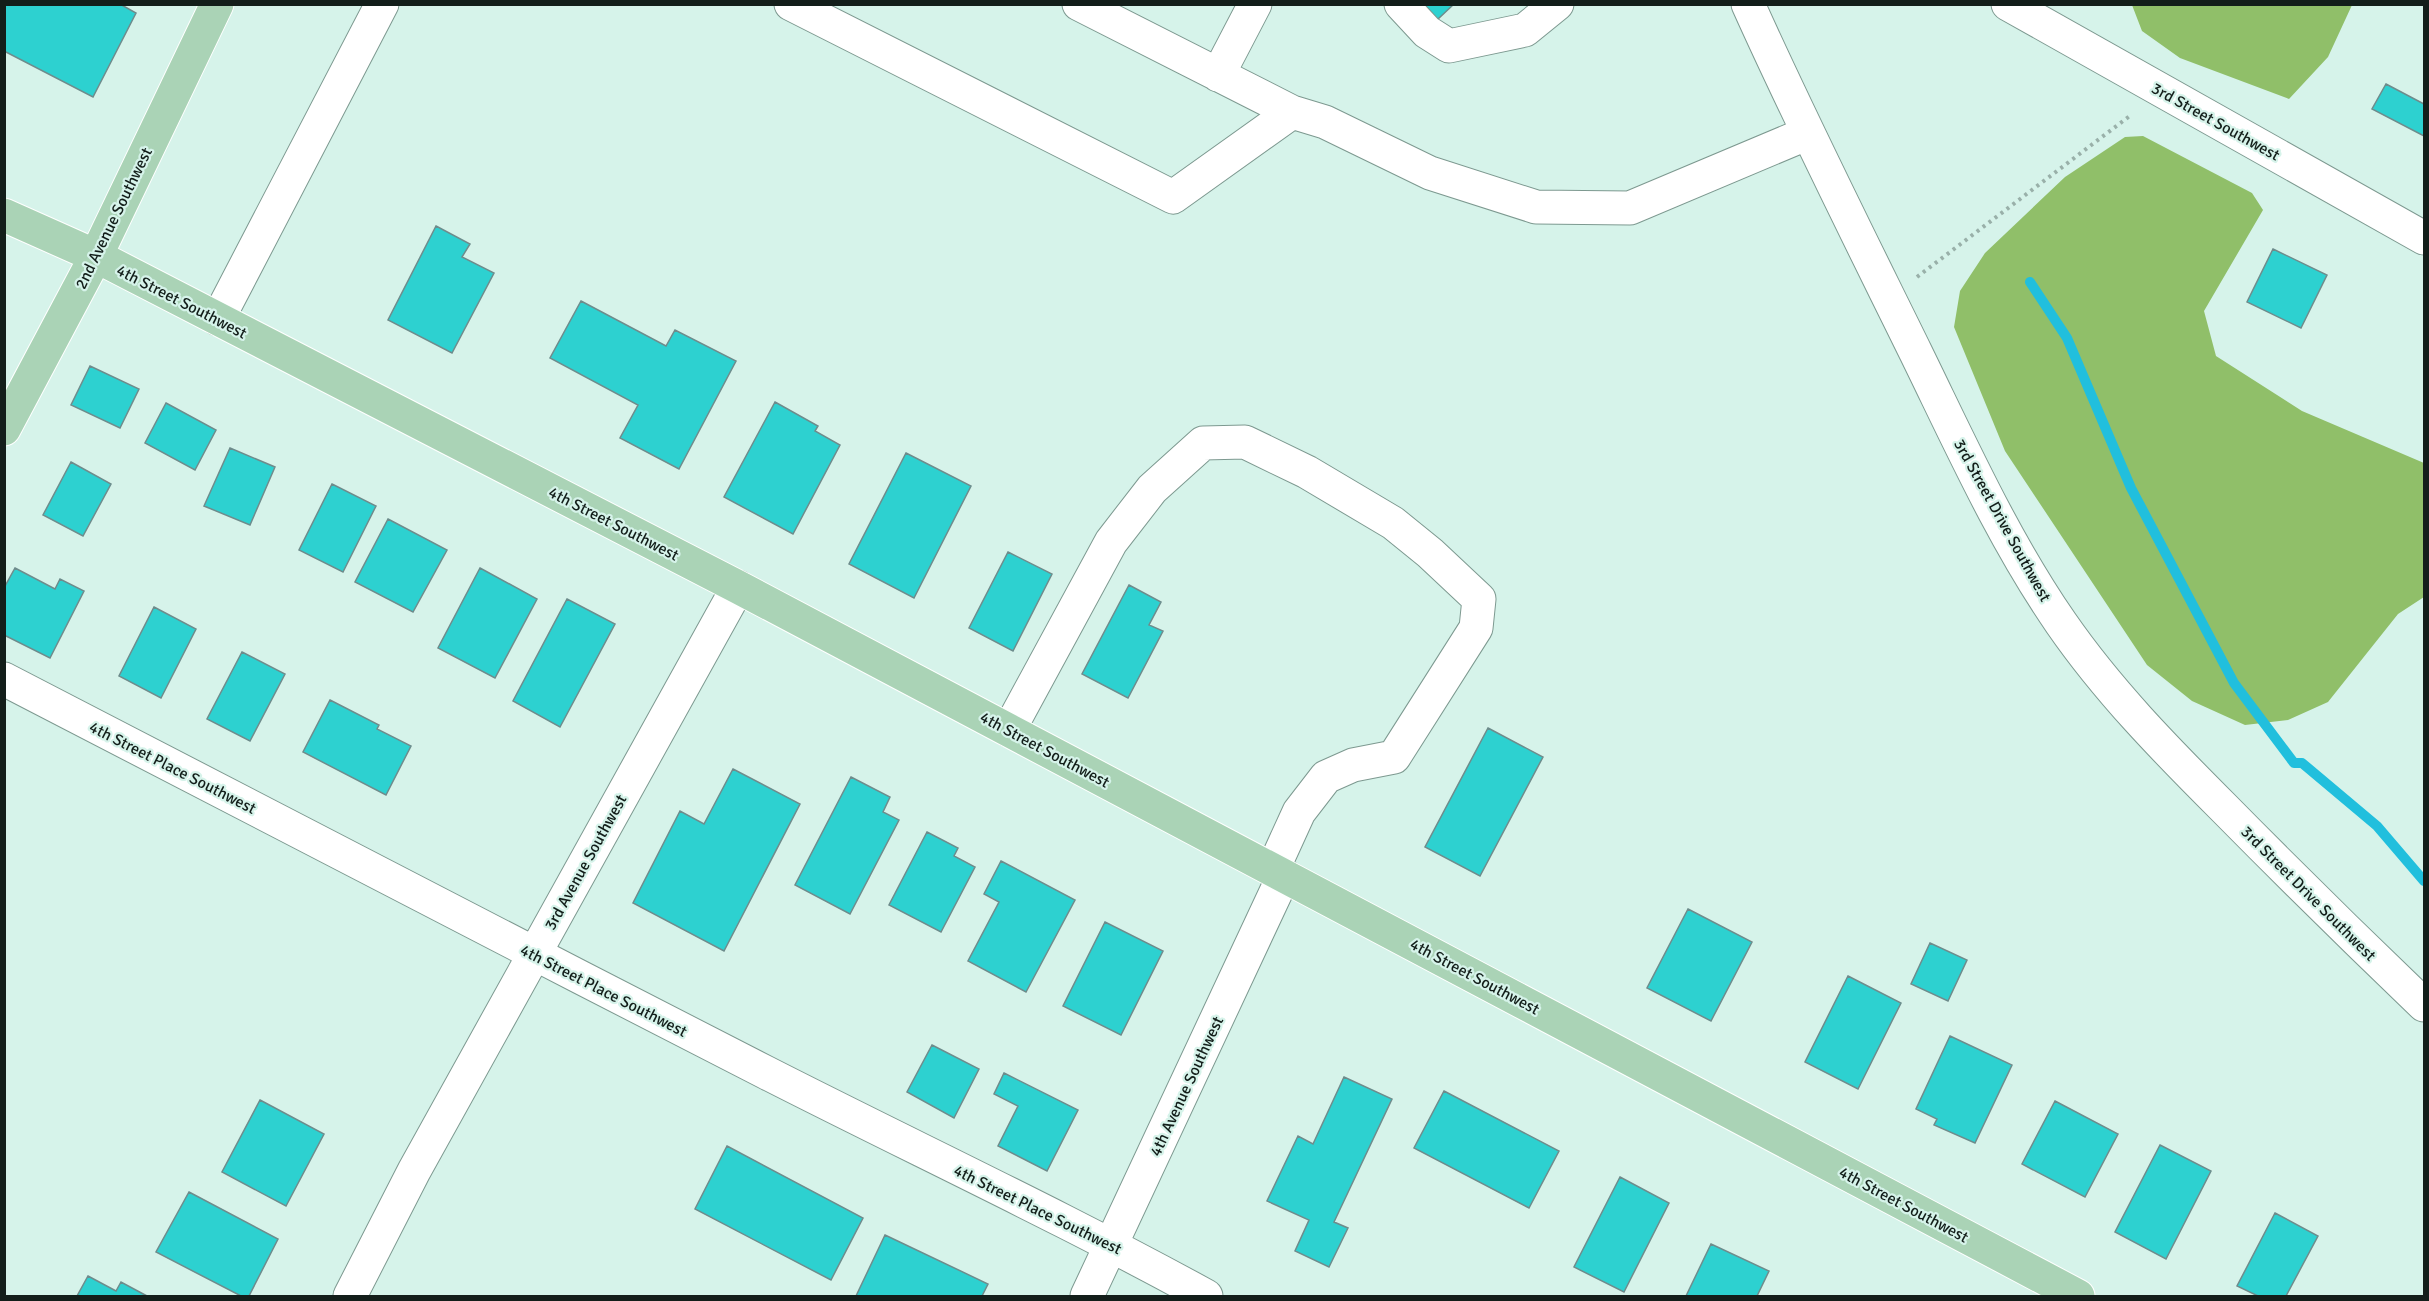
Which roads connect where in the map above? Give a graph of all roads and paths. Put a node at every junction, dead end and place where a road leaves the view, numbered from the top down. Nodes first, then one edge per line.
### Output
1 (217, 4) edge
2 (382, 4) edge
3 (791, 4) edge
4 (1079, 4) edge
5 (1255, 4) edge
6 (1401, 4) edge
7 (1557, 4) edge
8 (1748, 4) edge
9 (2008, 4) edge
10 (1218, 75) junction
11 (1292, 112) junction
12 (2135, 112) dead end
13 (1808, 133) junction
14 (4, 215) edge
15 (2424, 238) edge
16 (96, 256) junction
17 (1914, 279) dead end
18 (218, 319) junction
19 (4, 429) edge
20 (738, 587) junction
21 (4, 679) edge
22 (1009, 730) junction
23 (1279, 872) junction
24 (535, 954) junction
25 (2424, 1005) edge
26 (1111, 1244) junction
27 (350, 1296) edge
28 (1087, 1296) edge
29 (1206, 1296) edge
30 (2078, 1296) edge

1 - 16 main road, 2nd Avenue Southwest
2 - 18 street
3 - 11 street
4 - 10 street
5 - 10 street
6 - 7 street
8 - 13 street, 3rd Street Drive Southwest
9 - 15 street, 3rd Street Southwest
10 - 11 street
11 - 13 street
12 - 17 path
13 - 25 street, 3rd Street Drive Southwest
14 - 16 main road, 4th Street Southwest
16 - 18 main road, 4th Street Southwest
16 - 19 main road, 2nd Avenue Southwest
18 - 20 main road, 4th Street Southwest
20 - 22 main road, 4th Street Southwest
20 - 24 street, 3rd Avenue Southwest
21 - 24 street, 4th Street Place Southwest
22 - 23 main road, 4th Street Southwest
22 - 23 street, 4th Avenue Southwest
23 - 26 street, 4th Avenue Southwest
23 - 30 main road, 4th Street Southwest
24 - 26 street, 4th Street Place Southwest
24 - 27 street, 3rd Avenue Southwest
26 - 28 street, 4th Avenue Southwest
26 - 29 street, 4th Street Place Southwest

